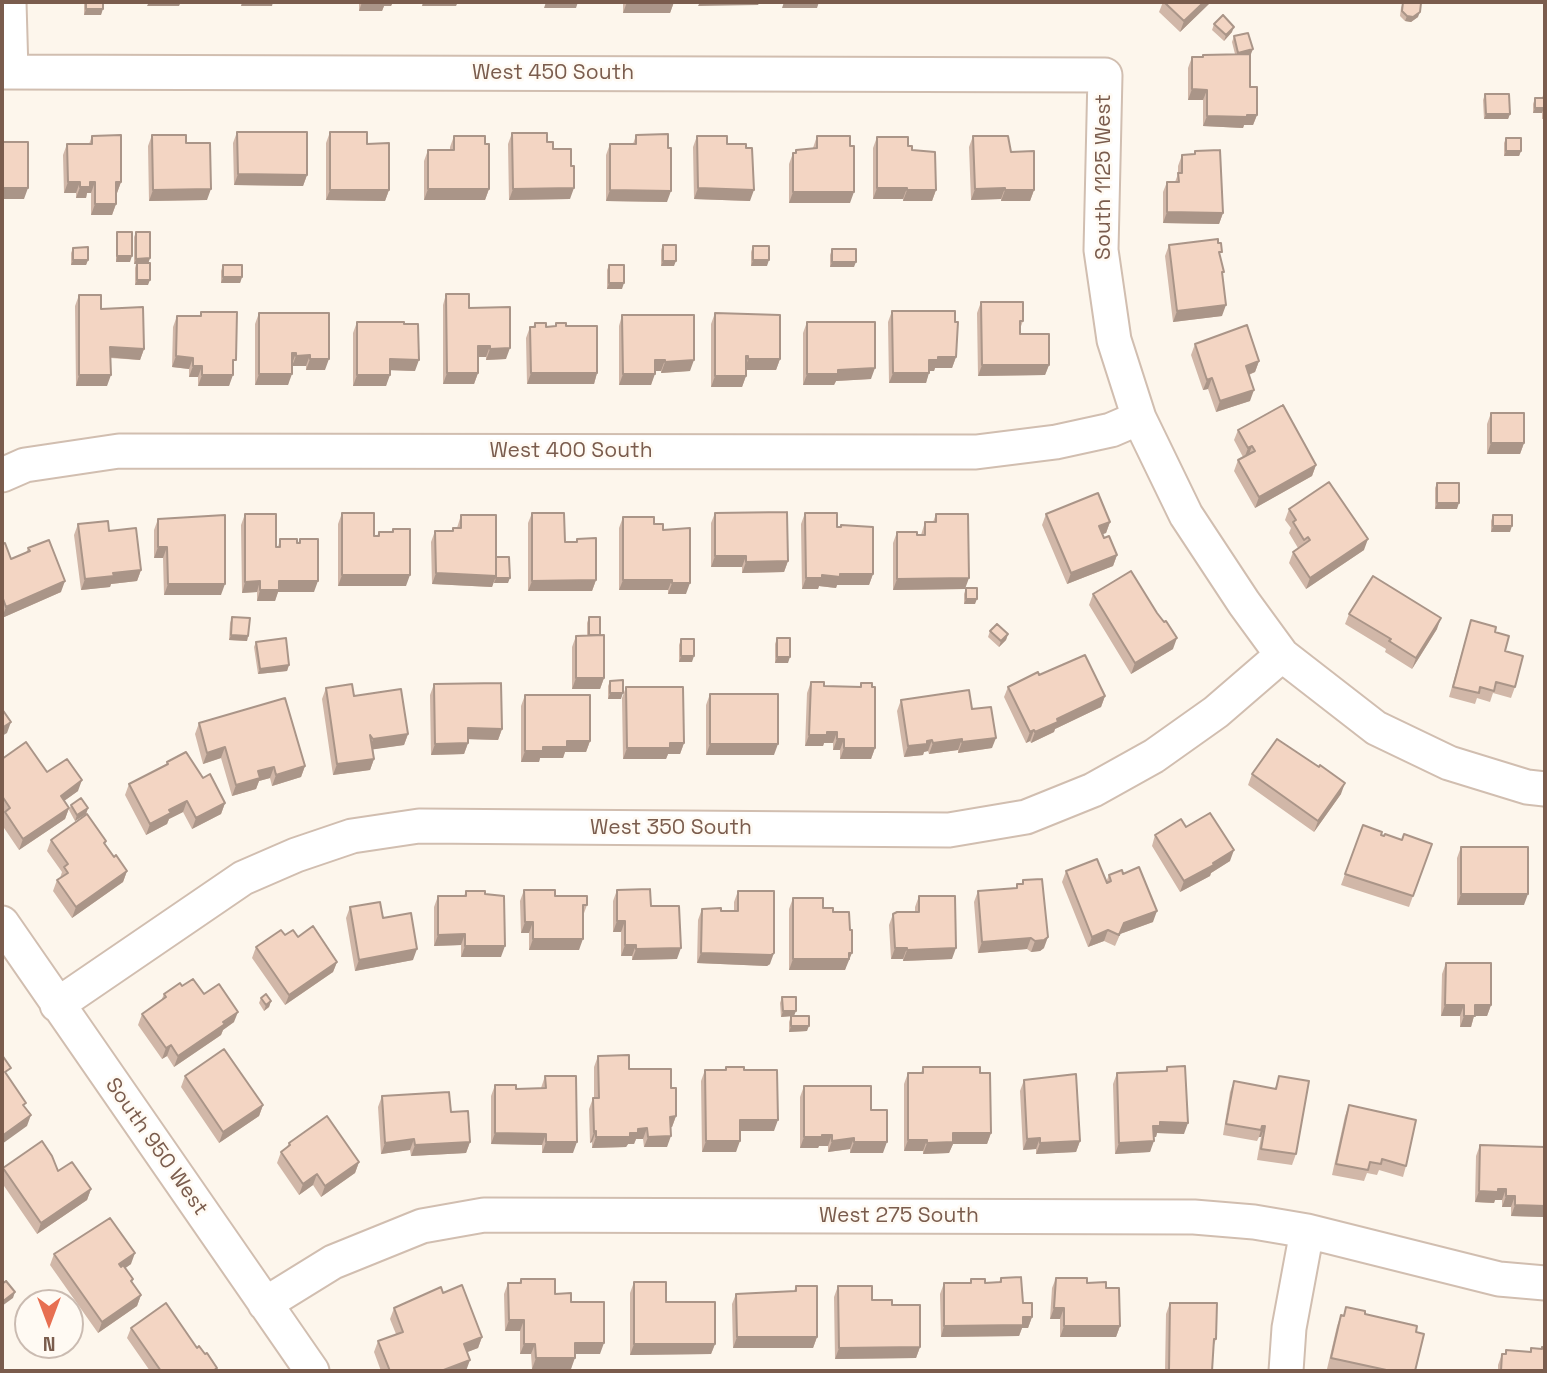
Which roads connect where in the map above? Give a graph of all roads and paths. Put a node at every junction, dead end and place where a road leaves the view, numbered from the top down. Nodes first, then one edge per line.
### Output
1 (9, 2) edge
2 (6, 72) edge
3 (1105, 75) joint
4 (1139, 418) junction
5 (2, 475) edge
6 (1282, 655) junction
7 (1545, 789) edge
8 (2, 923) edge
9 (57, 1004) junction
10 (1307, 1231) junction
11 (1545, 1283) edge
12 (265, 1304) junction
13 (312, 1371) edge
14 (1286, 1371) edge

1 - 2 street
2 - 3 street, West 450 South
3 - 4 street, South 1125 West
4 - 5 street, West 400 South
4 - 6 street, South 1125 West
6 - 7 street, South 1125 West
6 - 9 street, West 350 South
8 - 9 street, South 950 West
9 - 12 street, South 950 West
10 - 11 street, West 275 South
10 - 12 street, West 275 South
10 - 14 street
12 - 13 street, South 950 West

